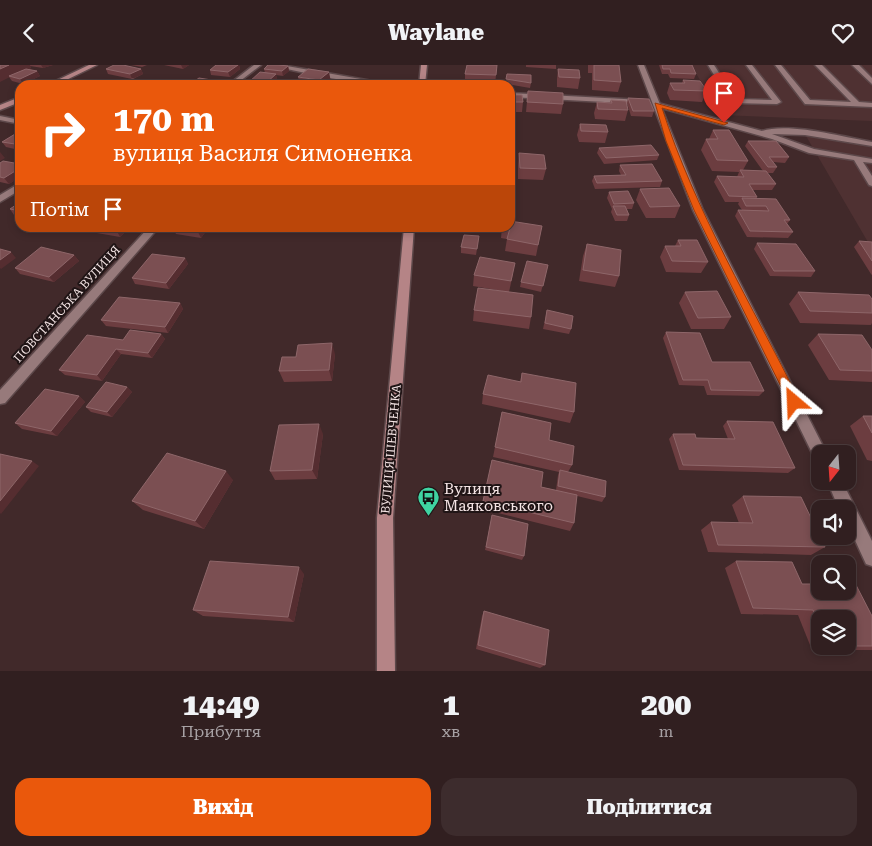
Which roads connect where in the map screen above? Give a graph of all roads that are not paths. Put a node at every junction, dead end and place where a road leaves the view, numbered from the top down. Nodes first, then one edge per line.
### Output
1 (94, 65) edge
2 (258, 65) edge
3 (271, 65) edge
4 (424, 65) edge
5 (641, 65) edge
6 (711, 65) edge
7 (749, 65) edge
8 (778, 65) edge
9 (818, 65) edge
10 (855, 65) edge
11 (61, 80) edge
12 (238, 80) edge
13 (362, 80) edge
14 (422, 80) edge
15 (872, 81) edge
16 (515, 95) edge
17 (15, 101) edge
18 (658, 104) junction
19 (857, 104) junction
20 (872, 105) edge
21 (0, 108) edge
22 (0, 118) edge
23 (15, 121) edge
24 (758, 132) junction
25 (872, 144) edge
26 (857, 159) junction
27 (872, 161) edge
28 (872, 183) edge
29 (15, 189) edge
30 (0, 199) edge
31 (150, 232) edge
32 (409, 232) edge
33 (0, 399) edge
34 (816, 445) edge
35 (856, 527) edge
36 (872, 558) edge
37 (386, 671) edge

1 - 11 main road
2 - 12 street
3 - 13 street
4 - 14 main road
5 - 18 street
6 - 7 street
8 - 19 street
9 - 19 street
10 - 15 street
16 - 18 street
17 - 21 main road
18 - 24 street
18 - 34 street
19 - 20 street
22 - 23 street
24 - 25 street
24 - 26 street
26 - 27 street
26 - 28 street
29 - 30 street
31 - 33 street, ПОВСТАНСЬКА ВУЛИЦЯ
32 - 37 main road, ВУЛИЦЯ ШЕВЧЕНКА
35 - 36 street

